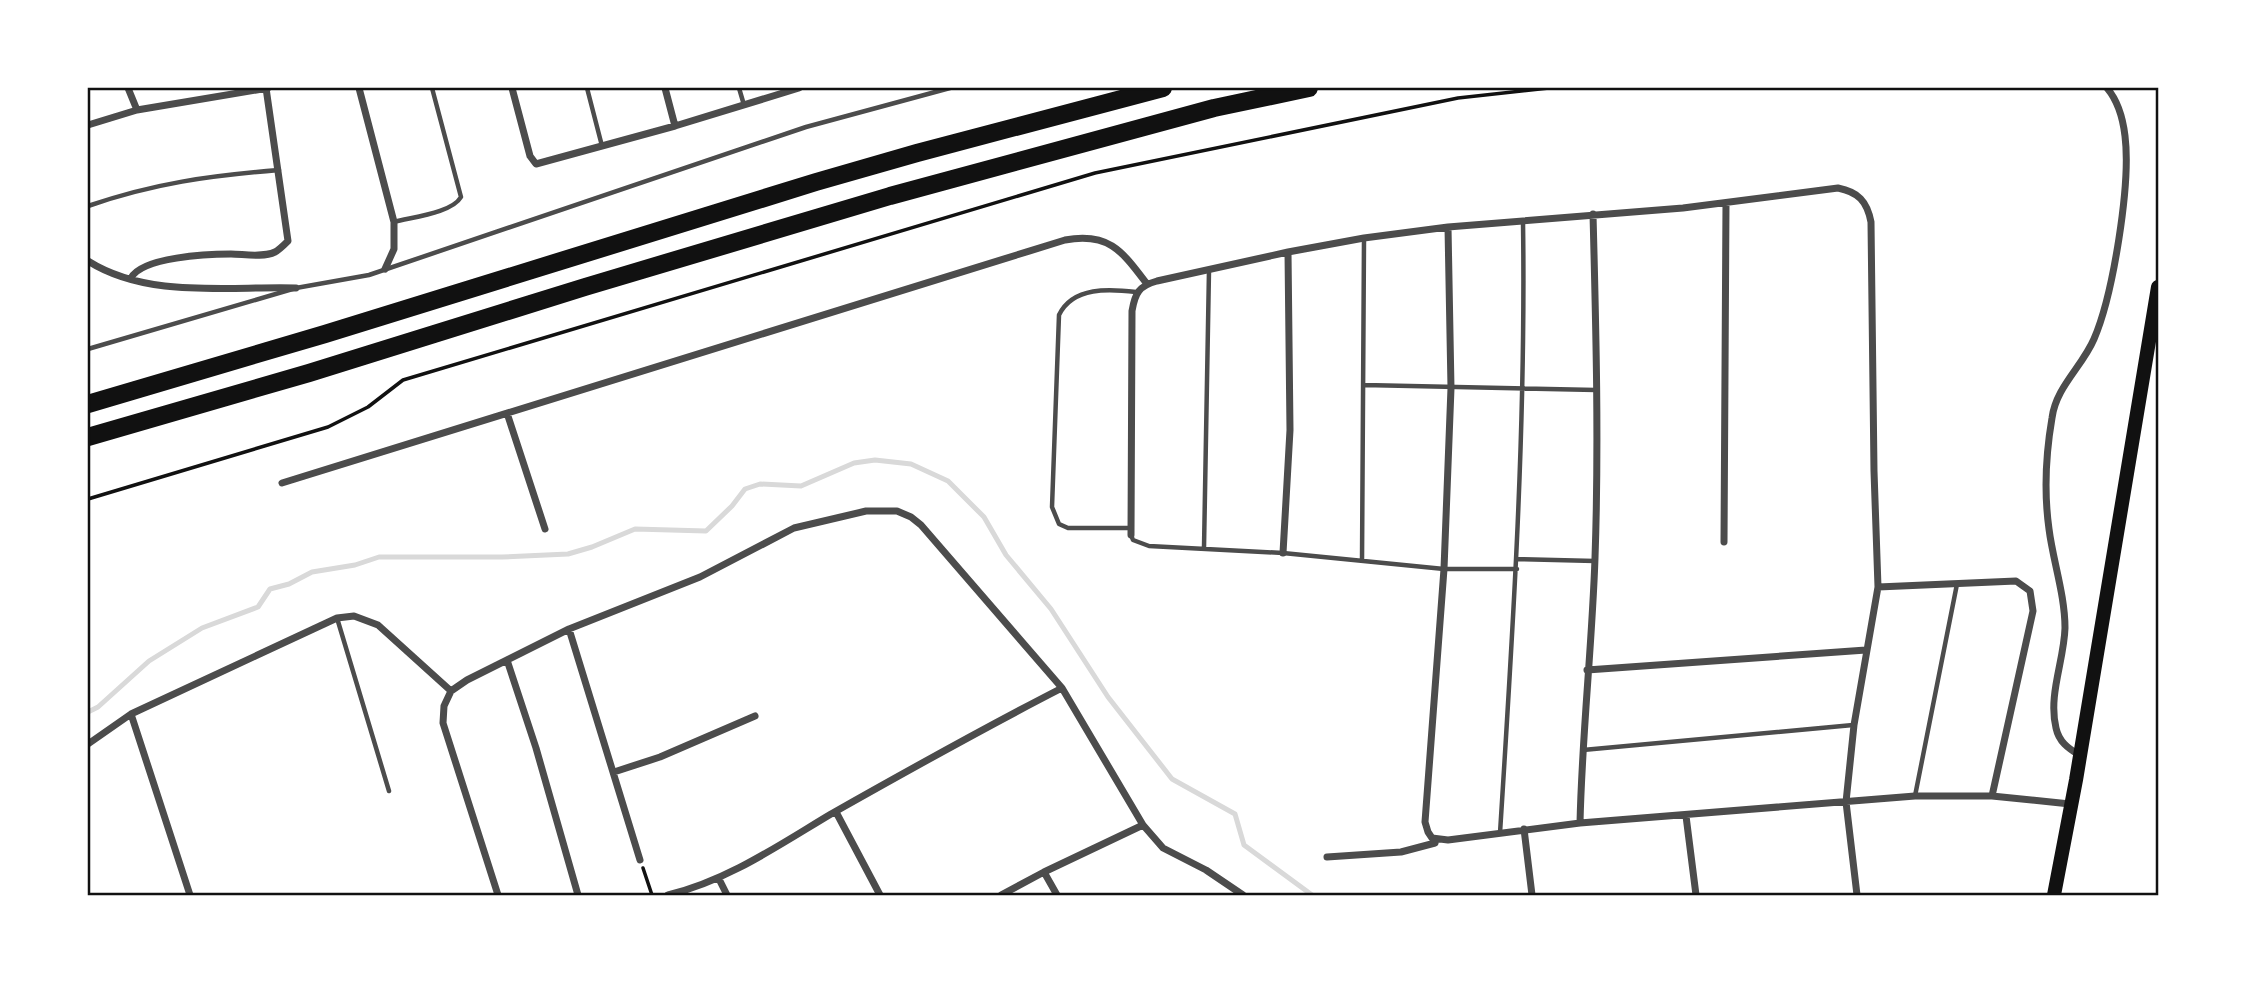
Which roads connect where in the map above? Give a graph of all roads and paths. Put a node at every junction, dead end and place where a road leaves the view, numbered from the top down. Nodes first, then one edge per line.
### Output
1 (128, 88) edge
2 (267, 88) edge
3 (359, 88) edge
4 (432, 88) edge
5 (512, 88) edge
6 (587, 88) edge
7 (665, 88) edge
8 (739, 88) edge
9 (799, 88) edge
10 (950, 88) edge
11 (1163, 88) edge
12 (1310, 88) edge
13 (1549, 88) edge
14 (2107, 88) edge
15 (744, 105) junction
16 (137, 110) junction
17 (88, 125) edge
18 (675, 126) junction
19 (603, 146) junction
20 (279, 170) junction
21 (1726, 203) junction
22 (88, 206) edge
23 (1593, 214) junction
24 (1522, 220) junction
25 (394, 222) junction
26 (1448, 227) junction
27 (1364, 238) junction
28 (1288, 252) junction
29 (88, 261) edge
30 (385, 269) junction
31 (1209, 270) junction
32 (131, 278) junction
33 (1147, 284) junction
34 (2158, 287) edge
35 (296, 288) junction
36 (1136, 292) junction
37 (88, 349) edge
38 (1364, 386) junction
39 (1451, 388) junction
40 (1523, 388) junction
41 (1597, 390) junction
42 (88, 404) edge
43 (507, 413) junction
44 (88, 437) edge
45 (282, 483) dead end
46 (88, 499) edge
47 (545, 529) dead end
48 (1131, 531) junction
49 (1724, 541) dead end
50 (1204, 548) junction
51 (1283, 553) junction
52 (1517, 559) junction
53 (1362, 561) junction
54 (1595, 561) junction
55 (1444, 569) junction
56 (1517, 569) junction
57 (1957, 583) junction
58 (1878, 587) junction
59 (337, 618) junction
60 (569, 629) junction
61 (1866, 650) junction
62 (507, 660) junction
63 (1587, 670) junction
64 (1062, 688) junction
65 (451, 691) junction
66 (131, 714) junction
67 (755, 716) dead end
68 (1854, 725) junction
69 (88, 744) edge
70 (1581, 750) junction
71 (2079, 755) junction
72 (614, 772) junction
73 (388, 791) dead end
74 (1915, 796) junction
75 (1992, 796) junction
76 (1846, 803) junction
77 (2070, 804) junction
78 (836, 812) junction
79 (1686, 816) junction
80 (1580, 823) junction
81 (1143, 825) junction
82 (1524, 829) junction
83 (1500, 833) junction
84 (1432, 838) junction
85 (1327, 857) dead end
86 (640, 860) dead end
87 (1044, 872) junction
88 (719, 879) junction
89 (647, 880) dead end
90 (190, 895) edge
91 (498, 895) edge
92 (578, 895) edge
93 (652, 895) edge
94 (668, 895) edge
95 (727, 895) edge
96 (880, 895) edge
97 (1002, 895) edge
98 (1057, 895) edge
99 (1243, 895) edge
100 (1532, 895) edge
101 (1696, 895) edge
102 (1857, 895) edge
103 (2054, 895) edge

1 - 16 street
2 - 16 street
2 - 20 street
3 - 25 street
4 - 25 lane
5 - 19 street
6 - 19 lane
7 - 18 street
8 - 15 lane
9 - 15 street
10 - 30 lane
11 - 42 highway
12 - 44 highway
13 - 46 path
14 - 71 street
15 - 18 street
16 - 17 street
18 - 19 street
20 - 22 lane
20 - 32 street
21 - 23 street
21 - 49 street
21 - 58 street
23 - 24 street
23 - 41 street
24 - 26 street
24 - 40 lane
25 - 30 street
26 - 27 street
26 - 39 street
27 - 28 street
27 - 38 lane
28 - 31 street
28 - 51 street
29 - 32 street
30 - 35 lane
31 - 33 street
31 - 50 lane
32 - 35 street
33 - 36 street
33 - 43 street
34 - 71 main road
35 - 37 lane
36 - 48 street
36 - 48 lane
38 - 39 lane
38 - 53 lane
39 - 40 lane
39 - 55 street
40 - 41 lane
40 - 52 lane
41 - 54 street
43 - 45 street
43 - 47 street
48 - 50 lane
50 - 51 lane
51 - 53 lane
52 - 54 lane
52 - 56 lane
53 - 55 lane
54 - 63 street
55 - 56 lane
55 - 84 street
56 - 83 lane
57 - 58 street
57 - 74 lane
57 - 75 street
58 - 61 street
59 - 65 street
59 - 66 street
59 - 73 lane
60 - 62 street
60 - 64 street
60 - 72 street
61 - 63 street
61 - 68 street
62 - 65 street
62 - 92 street
63 - 70 street
64 - 78 street
64 - 81 street
65 - 91 street
66 - 69 street
66 - 90 street
67 - 72 street
68 - 70 lane
68 - 76 street
70 - 80 street
71 - 77 main road
72 - 86 street
74 - 75 street
74 - 76 street
75 - 77 street
76 - 79 street
76 - 102 street
77 - 103 main road
78 - 88 street
78 - 96 street
79 - 80 street
79 - 101 street
80 - 82 street
81 - 87 street
81 - 99 street
82 - 83 street
82 - 100 street
83 - 84 street
84 - 85 street
87 - 97 street
87 - 98 street
88 - 94 street
88 - 95 street
89 - 93 path

